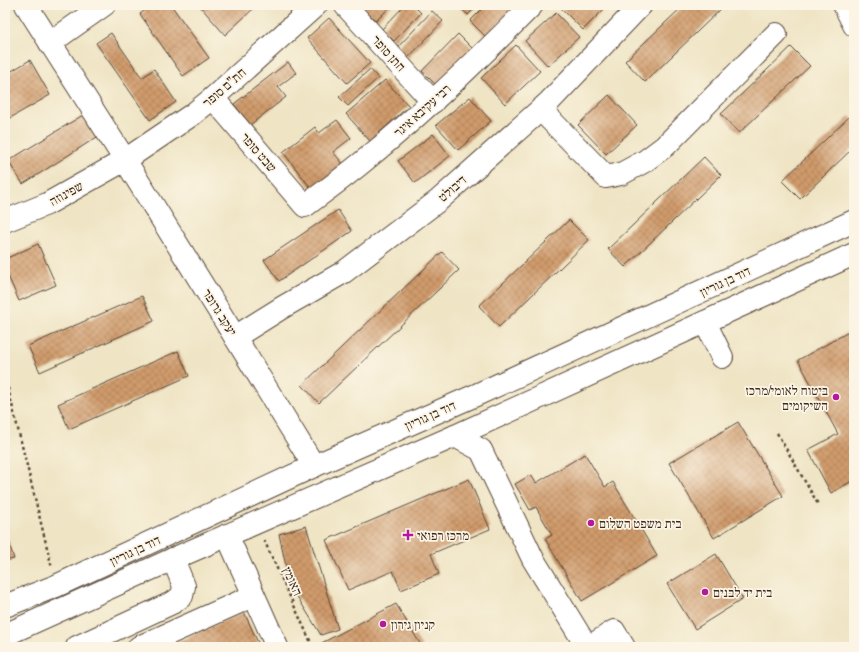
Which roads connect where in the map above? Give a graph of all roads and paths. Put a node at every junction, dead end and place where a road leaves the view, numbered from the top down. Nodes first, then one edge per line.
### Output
1 (26, 5) edge
2 (104, 5) edge
3 (316, 5) edge
4 (345, 5) edge
5 (532, 5) edge
6 (641, 5) edge
7 (844, 5) edge
8 (854, 25) edge
9 (776, 34) dead end
10 (50, 43) junction
11 (213, 98) junction
12 (433, 102) junction
13 (541, 110) junction
14 (125, 160) junction
15 (305, 206) joint
16 (5, 221) edge
17 (854, 221) edge
18 (854, 254) edge
19 (704, 322) junction
20 (235, 337) junction
21 (722, 357) dead end
22 (5, 376) edge
23 (487, 421) junction
24 (777, 433) dead end
25 (455, 436) junction
26 (481, 450) junction
27 (314, 466) junction
28 (818, 504) dead end
29 (256, 522) junction
30 (227, 535) junction
31 (173, 559) junction
32 (56, 586) junction
33 (253, 596) junction
34 (5, 606) edge
35 (5, 635) edge
36 (77, 647) edge
37 (140, 647) edge
38 (277, 647) edge
39 (313, 647) edge
40 (588, 647) edge
41 (624, 647) edge

1 - 10 street, יעקב גרופר
2 - 10 street
3 - 11 street, חת"ם סופר
4 - 12 street, חתן סופר
5 - 12 street, רבי עקיבא איגר
6 - 13 street, דיבולט
7 - 8 street
9 - 13 street
10 - 14 street, יעקב גרופר
11 - 14 street, חת"ם סופר
11 - 15 street, שבט סופר
12 - 15 street, רבי עקיבא איגר
13 - 20 street, דיבולט
14 - 16 street, שפינוזה
14 - 20 street, יעקב גרופר
17 - 27 street, דוד בן גוריון
18 - 19 street, דוד בן גוריון
19 - 21 street
19 - 23 street, דוד בן גוריון
20 - 27 street, יעקב גרופר
22 - 32 path
23 - 25 street, דוד בן גוריון
23 - 26 street
24 - 28 path
25 - 26 street
25 - 29 street, דוד בן גוריון
26 - 40 street
27 - 32 street, דוד בן גוריון
29 - 30 street, דוד בן גוריון
29 - 39 path, האומץ
30 - 31 street, דוד בן גוריון
30 - 33 street
31 - 35 street, דוד בן גוריון
31 - 36 street
32 - 34 street, דוד בן גוריון
33 - 37 street
33 - 38 street
40 - 41 street

